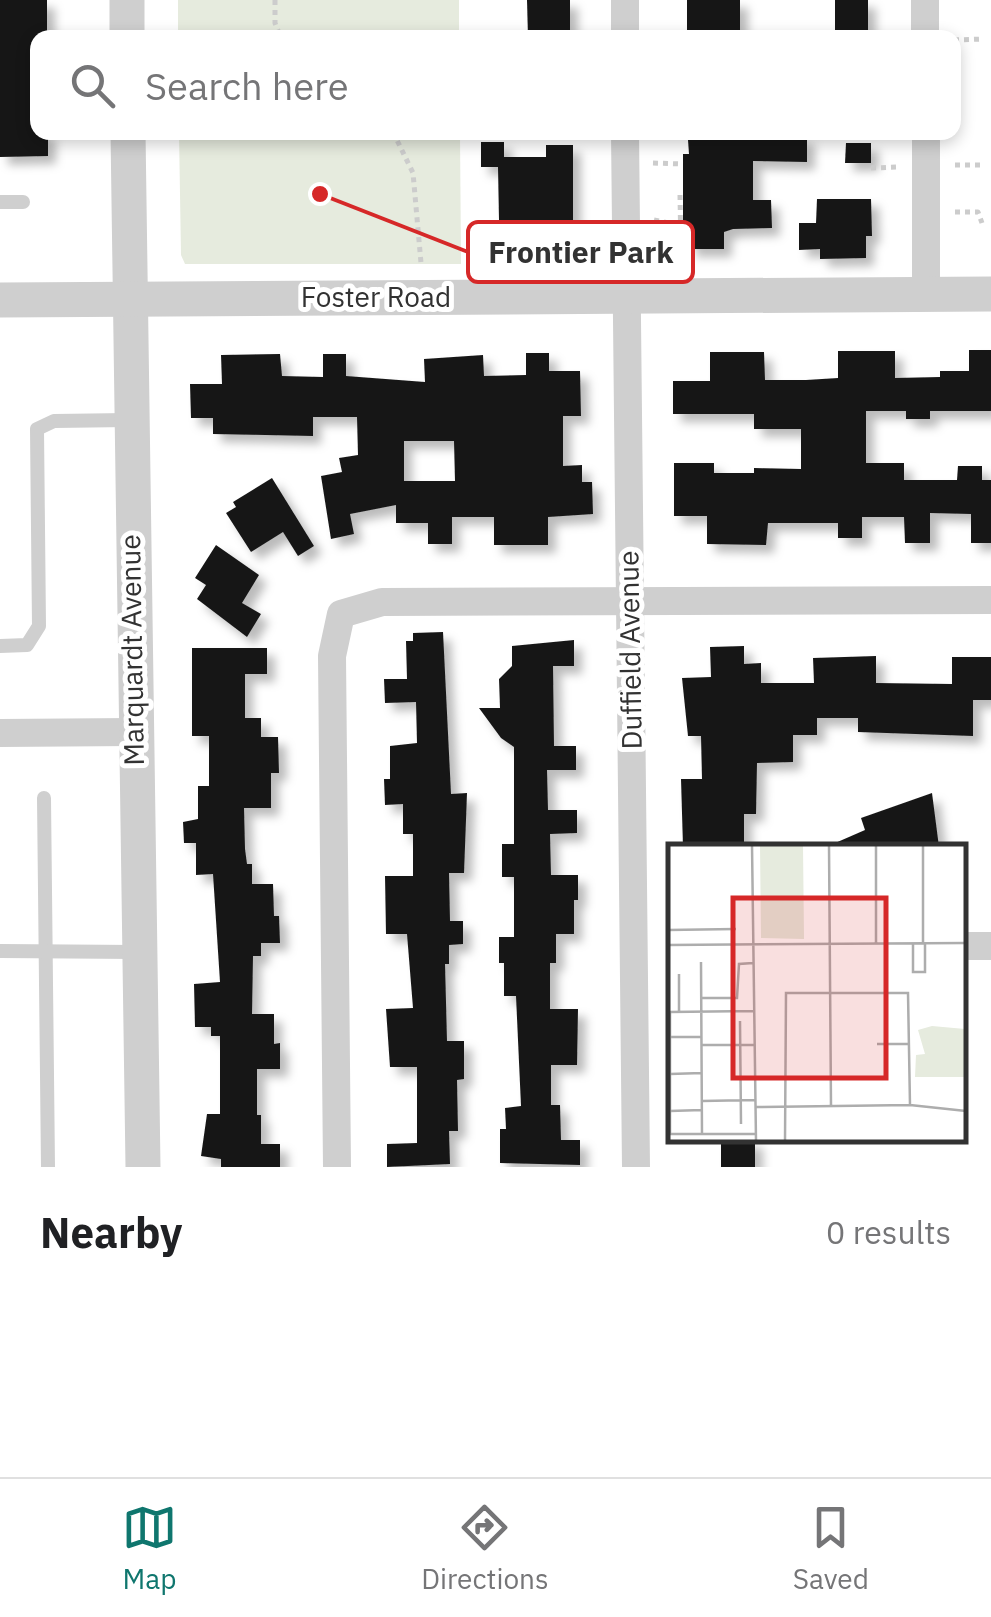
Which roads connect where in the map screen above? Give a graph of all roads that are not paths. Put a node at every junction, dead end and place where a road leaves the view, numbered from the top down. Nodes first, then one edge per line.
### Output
1 (127, 0) edge
2 (625, 0) edge
3 (925, 0) edge
4 (127, 30) edge
5 (625, 30) edge
6 (925, 30) edge
7 (128, 140) edge
8 (626, 140) edge
9 (926, 140) edge
10 (0, 202) edge
11 (22, 202) dead end
12 (926, 294) junction
13 (991, 294) edge
14 (627, 296) junction
15 (128, 299) junction
16 (0, 300) edge
17 (128, 420) junction
18 (991, 600) edge
19 (629, 602) junction
20 (0, 646) edge
21 (133, 732) junction
22 (0, 733) edge
23 (44, 798) dead end
24 (0, 951) edge
25 (48, 952) junction
26 (138, 952) junction
27 (48, 1167) edge
28 (142, 1167) edge
29 (338, 1167) edge
30 (636, 1167) edge

1 - 4 street
2 - 5 street
3 - 6 street
7 - 15 street, Marquardt Avenue
8 - 14 street, Duffield Avenue
9 - 12 street
10 - 11 lane
12 - 13 street, Foster Road
12 - 14 street, Foster Road
14 - 15 street, Foster Road
14 - 19 street, Duffield Avenue
15 - 16 street, Foster Road
15 - 17 street, Marquardt Avenue
17 - 20 lane
17 - 21 street, Marquardt Avenue
18 - 19 street
19 - 29 street
19 - 30 street, Duffield Avenue
21 - 22 street
21 - 26 street, Marquardt Avenue
23 - 25 lane
24 - 25 lane
25 - 26 lane
25 - 27 lane
26 - 28 street, Marquardt Avenue

